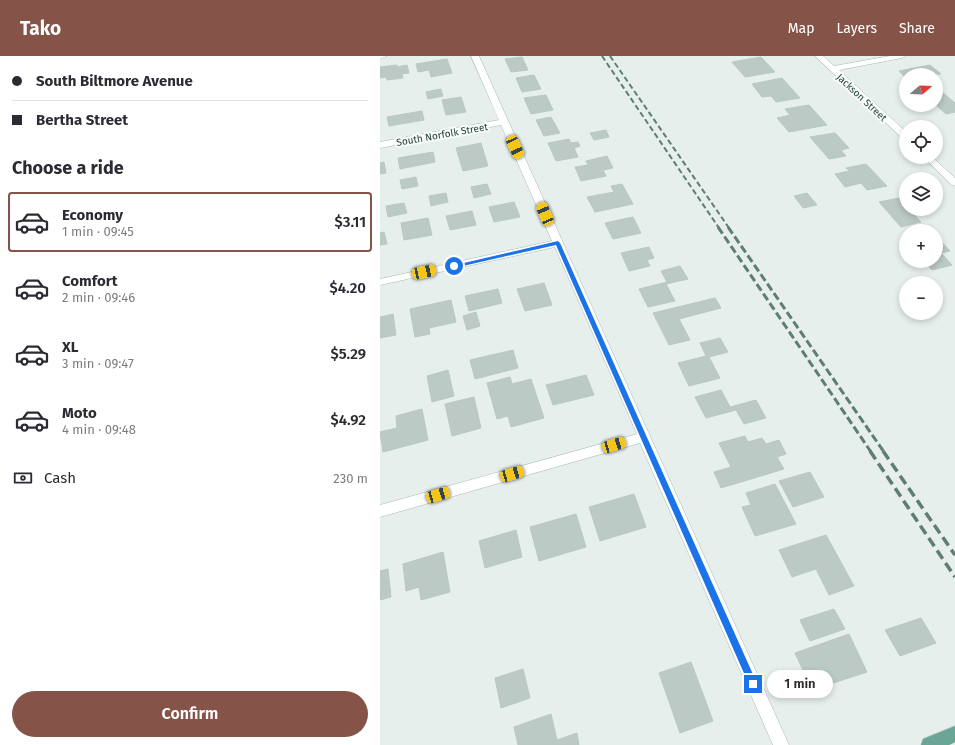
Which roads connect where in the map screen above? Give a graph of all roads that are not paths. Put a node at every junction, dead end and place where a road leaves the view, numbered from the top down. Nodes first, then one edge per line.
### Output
1 (380, 56) edge
2 (383, 56) edge
3 (474, 56) edge
4 (819, 56) edge
5 (902, 56) edge
6 (832, 69) junction
7 (504, 122) junction
8 (899, 131) edge
9 (380, 145) edge
10 (935, 164) edge
11 (955, 183) edge
12 (558, 243) junction
13 (380, 282) edge
14 (643, 437) junction
15 (380, 511) edge
16 (955, 734) edge
17 (781, 745) edge
18 (929, 745) edge

1 - 2 street
3 - 7 street
4 - 6 street, Jackson Street
5 - 6 street
6 - 8 street, Jackson Street
7 - 9 street, South Norfolk Street
7 - 12 street
10 - 11 street
12 - 13 street
12 - 14 street
14 - 15 street
14 - 17 street
16 - 18 main road

